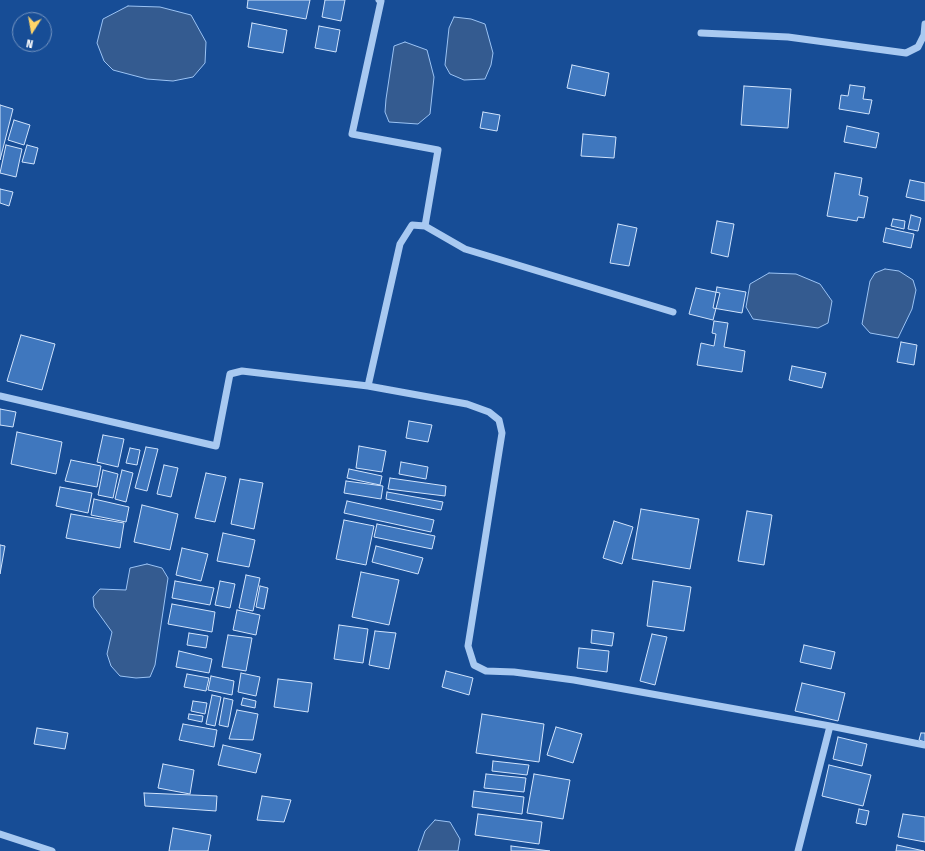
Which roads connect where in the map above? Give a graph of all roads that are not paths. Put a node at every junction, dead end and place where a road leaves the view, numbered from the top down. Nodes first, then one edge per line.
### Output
1 (379, 0) edge
2 (925, 24) edge
3 (701, 33) dead end
4 (924, 35) edge
5 (425, 226) junction
6 (673, 312) dead end
7 (368, 386) junction
8 (0, 396) edge
9 (830, 726) junction
10 (925, 745) edge
11 (0, 834) edge
12 (52, 851) edge
13 (798, 851) edge

1 - 5 street
2 - 4 street
3 - 4 street
5 - 6 street
5 - 7 street
7 - 8 street
7 - 9 street
9 - 10 street
9 - 13 street
11 - 12 street

